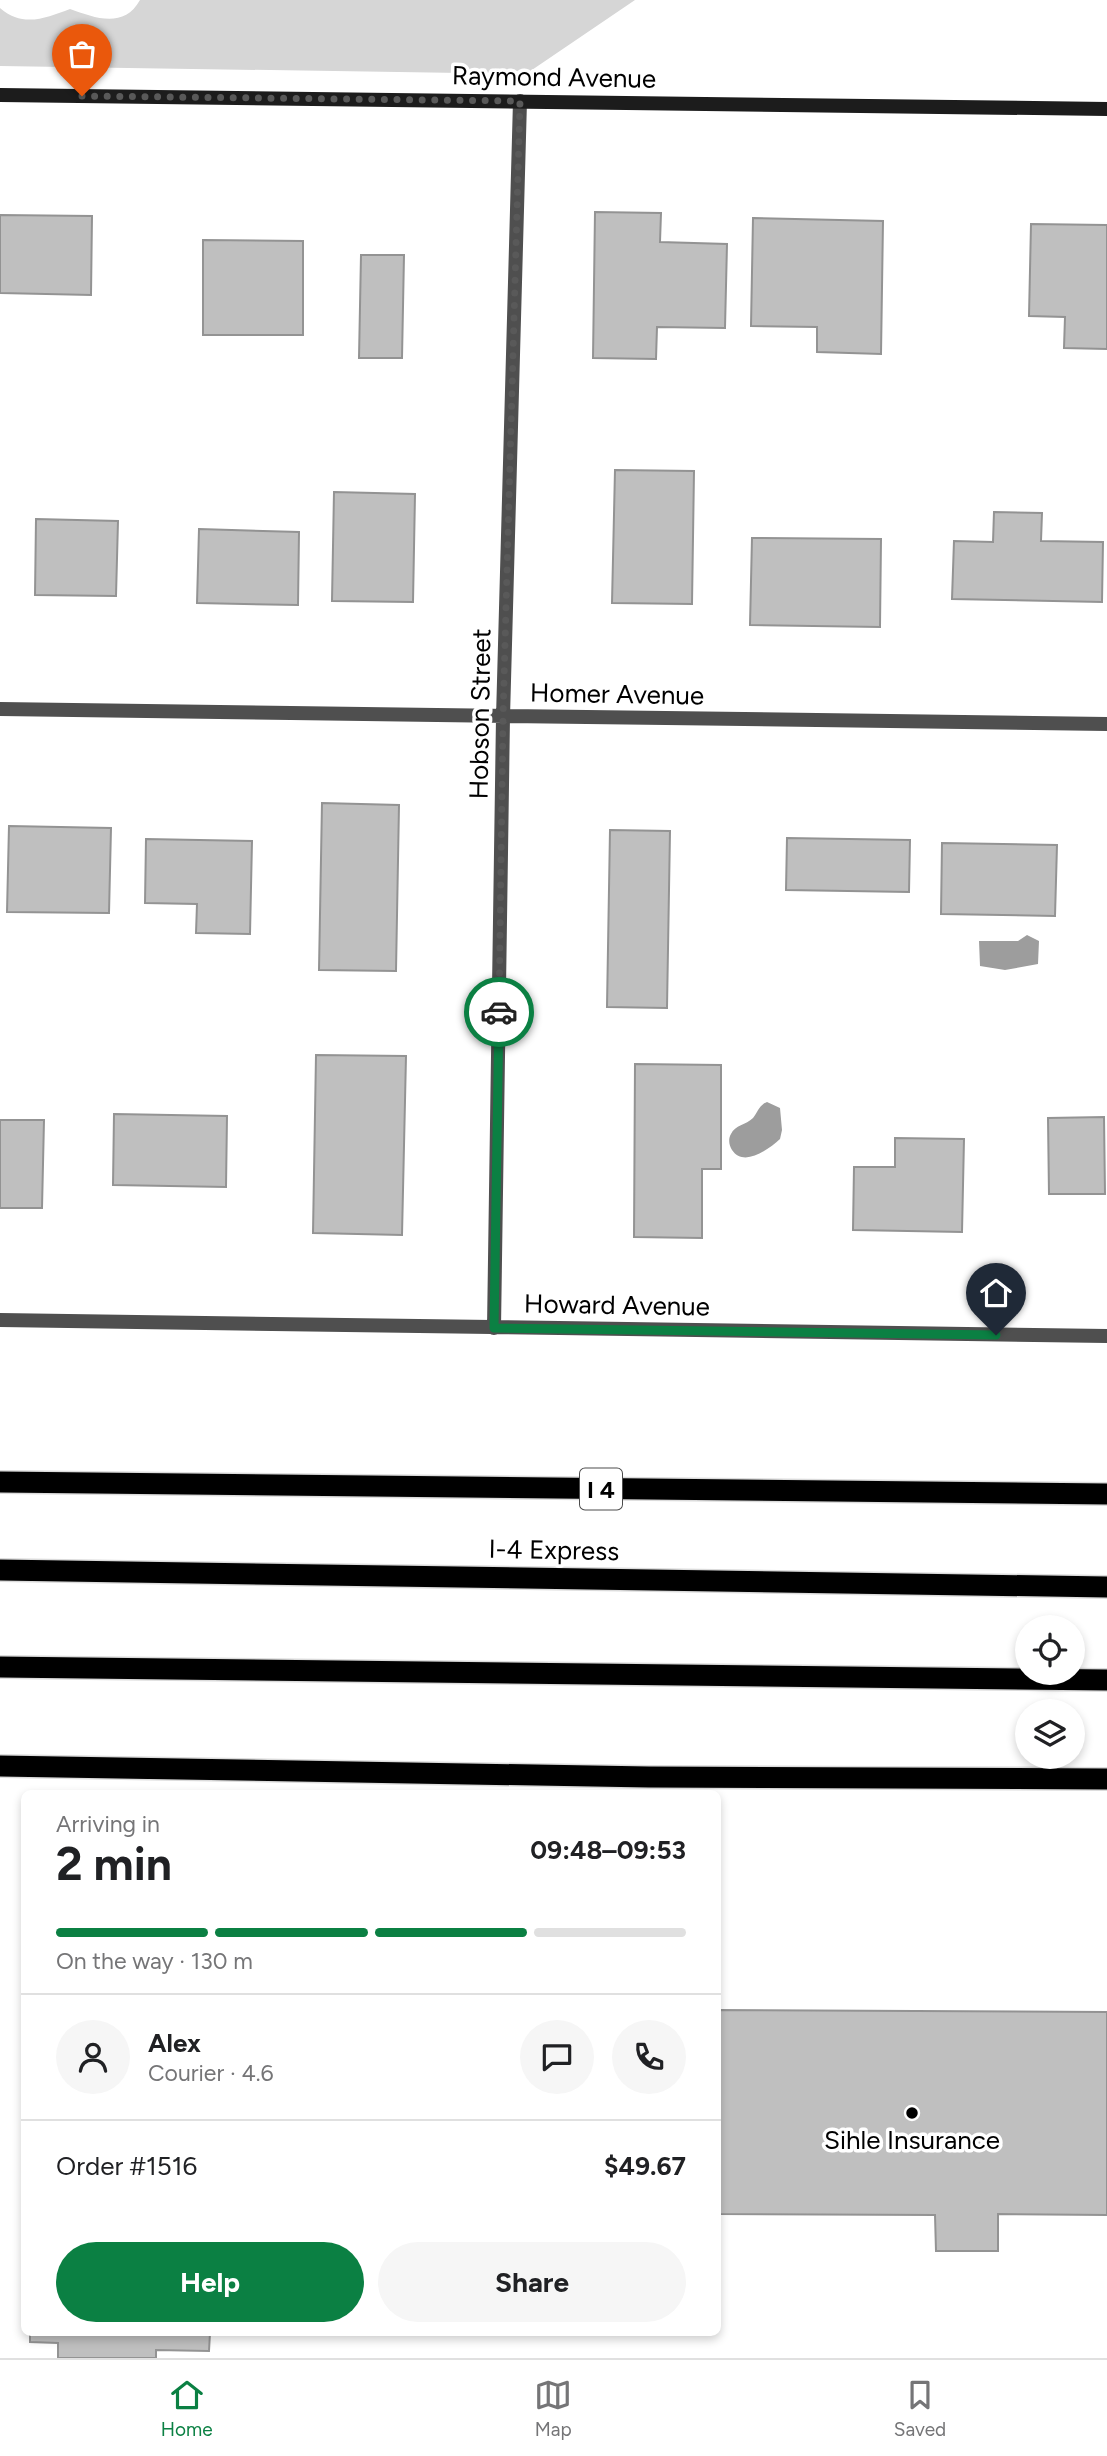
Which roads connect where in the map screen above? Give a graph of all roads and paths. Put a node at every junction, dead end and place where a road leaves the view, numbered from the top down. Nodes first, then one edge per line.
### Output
1 (0, 95) edge
2 (520, 101) junction
3 (1107, 109) edge
4 (0, 709) edge
5 (503, 717) junction
6 (1107, 724) edge
7 (0, 1320) edge
8 (494, 1328) junction
9 (1107, 1336) edge
10 (0, 1482) edge
11 (1107, 1494) edge
12 (0, 1570) edge
13 (1107, 1587) edge
14 (0, 1667) edge
15 (1107, 1681) edge
16 (0, 1766) edge
17 (1107, 1779) edge

1 - 2 street, Raymond Avenue
2 - 3 street, Raymond Avenue
2 - 5 street, Hobson Street
4 - 5 street, Homer Avenue
5 - 6 street, Homer Avenue
5 - 8 street, Hobson Street
7 - 8 street, Howard Avenue
8 - 9 street, Howard Avenue
10 - 11 highway, I 4
12 - 13 highway, I-4 Express
14 - 15 highway
16 - 17 highway

